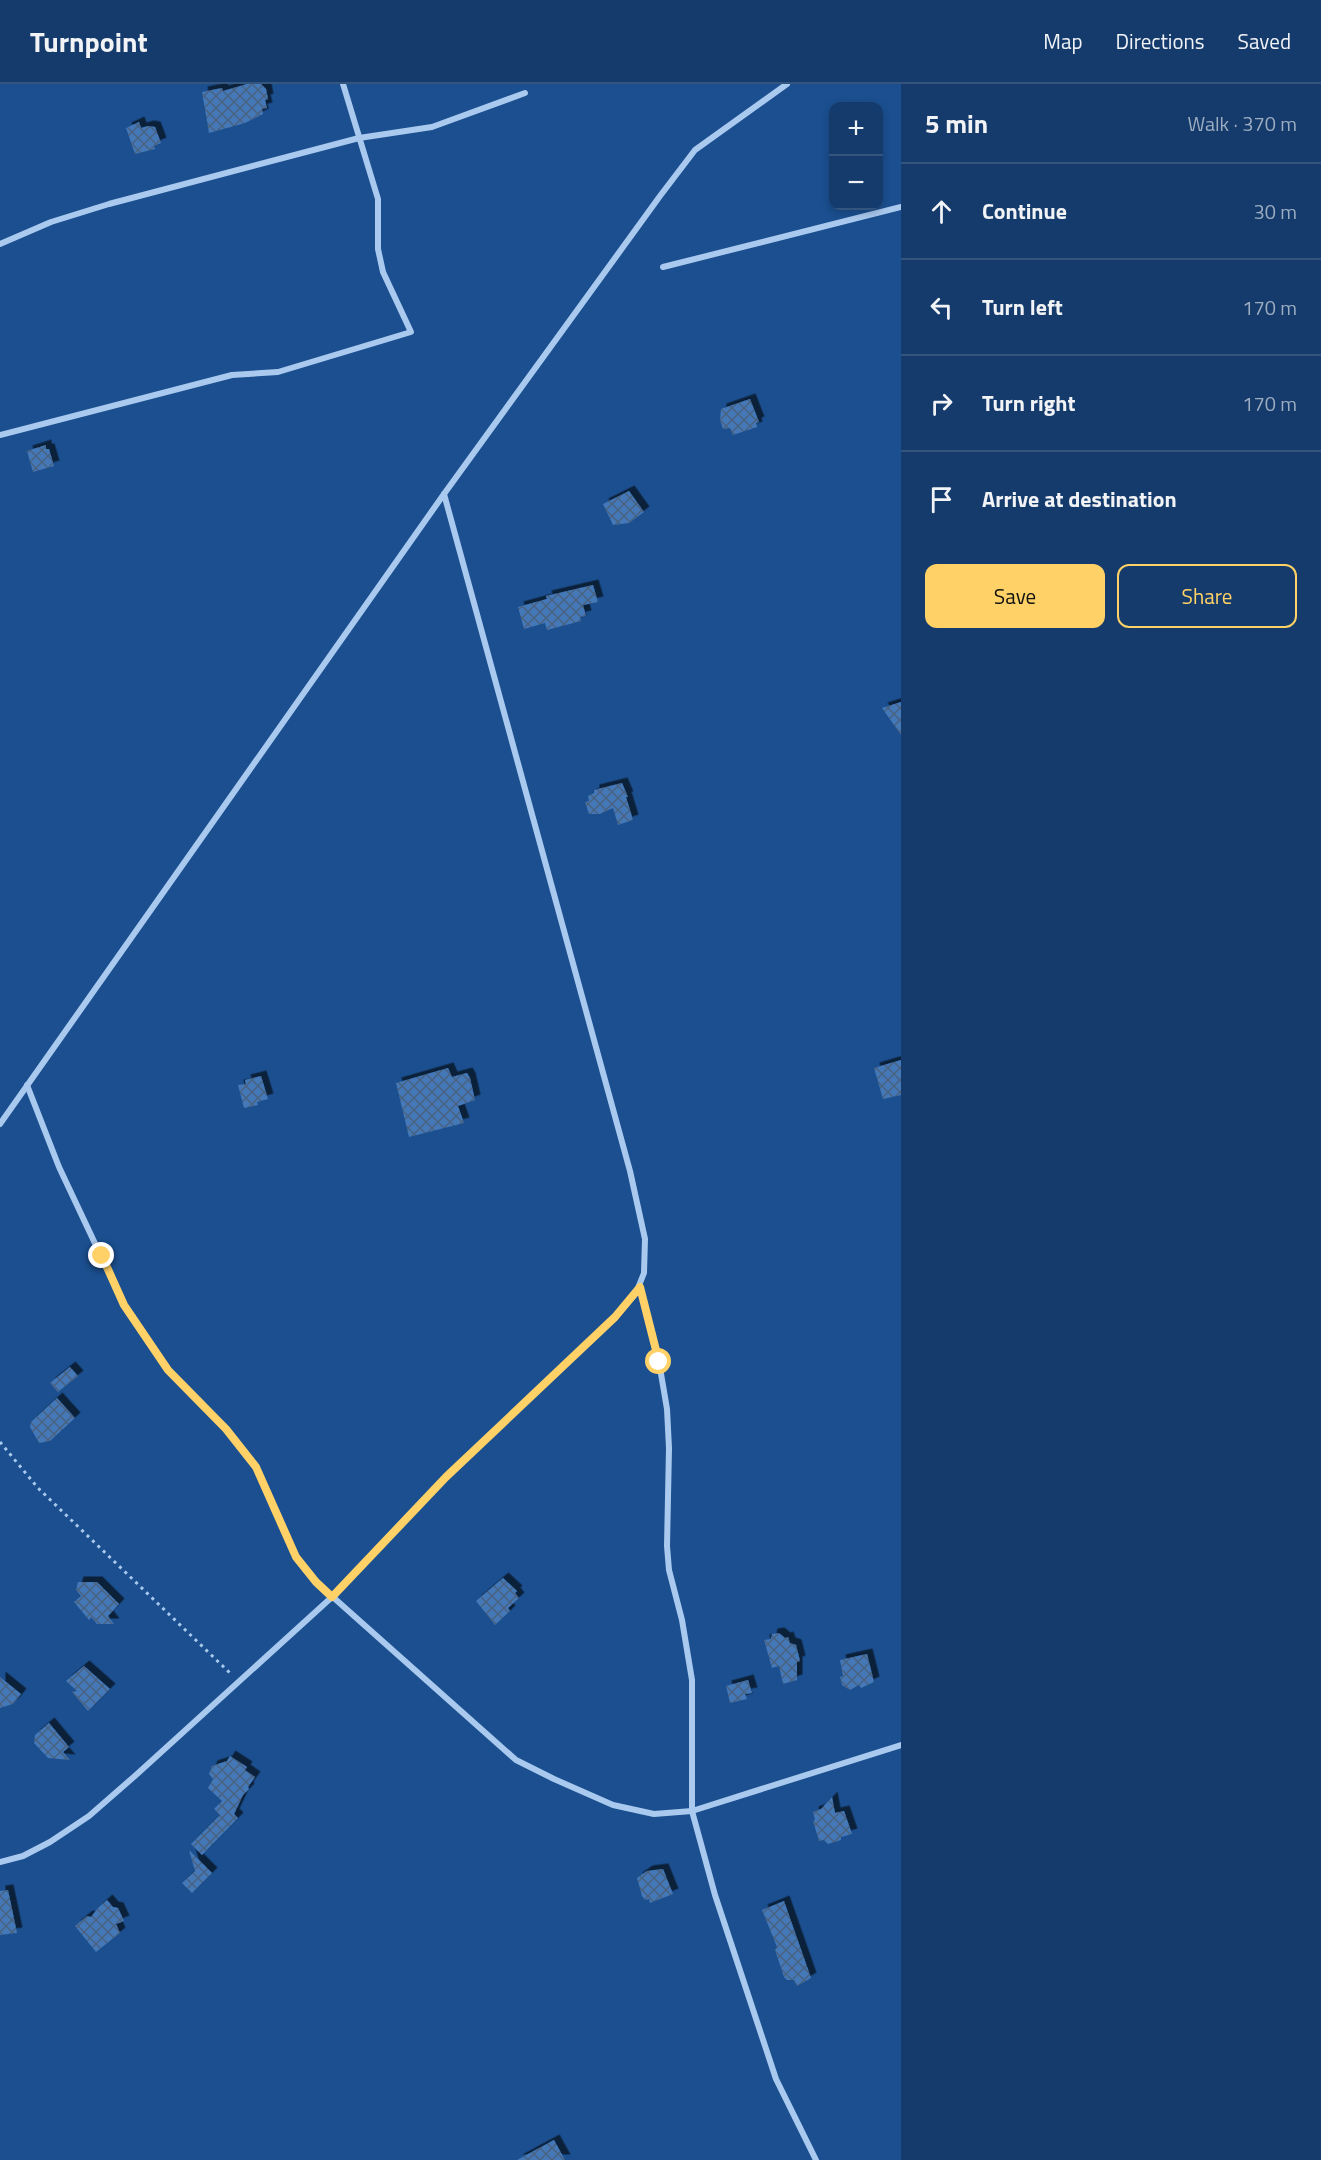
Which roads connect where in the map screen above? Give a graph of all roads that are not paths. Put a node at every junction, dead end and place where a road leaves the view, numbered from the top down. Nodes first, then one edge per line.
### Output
1 (343, 84) edge
2 (787, 84) edge
3 (525, 93) dead end
4 (359, 138) junction
5 (901, 207) edge
6 (0, 244) edge
7 (663, 267) dead end
8 (0, 435) edge
9 (444, 494) junction
10 (27, 1085) junction
11 (0, 1124) edge
12 (640, 1287) junction
13 (332, 1597) junction
14 (901, 1744) edge
15 (692, 1811) junction
16 (3, 1861) edge
17 (0, 1871) edge
18 (816, 2160) edge

1 - 4 street
2 - 9 street
3 - 4 street
4 - 6 street
4 - 8 street
5 - 7 street
9 - 10 street
9 - 12 street
10 - 11 street
10 - 13 street
12 - 13 street
12 - 15 street
13 - 15 street
13 - 16 street
14 - 15 street
15 - 18 street
16 - 17 street

